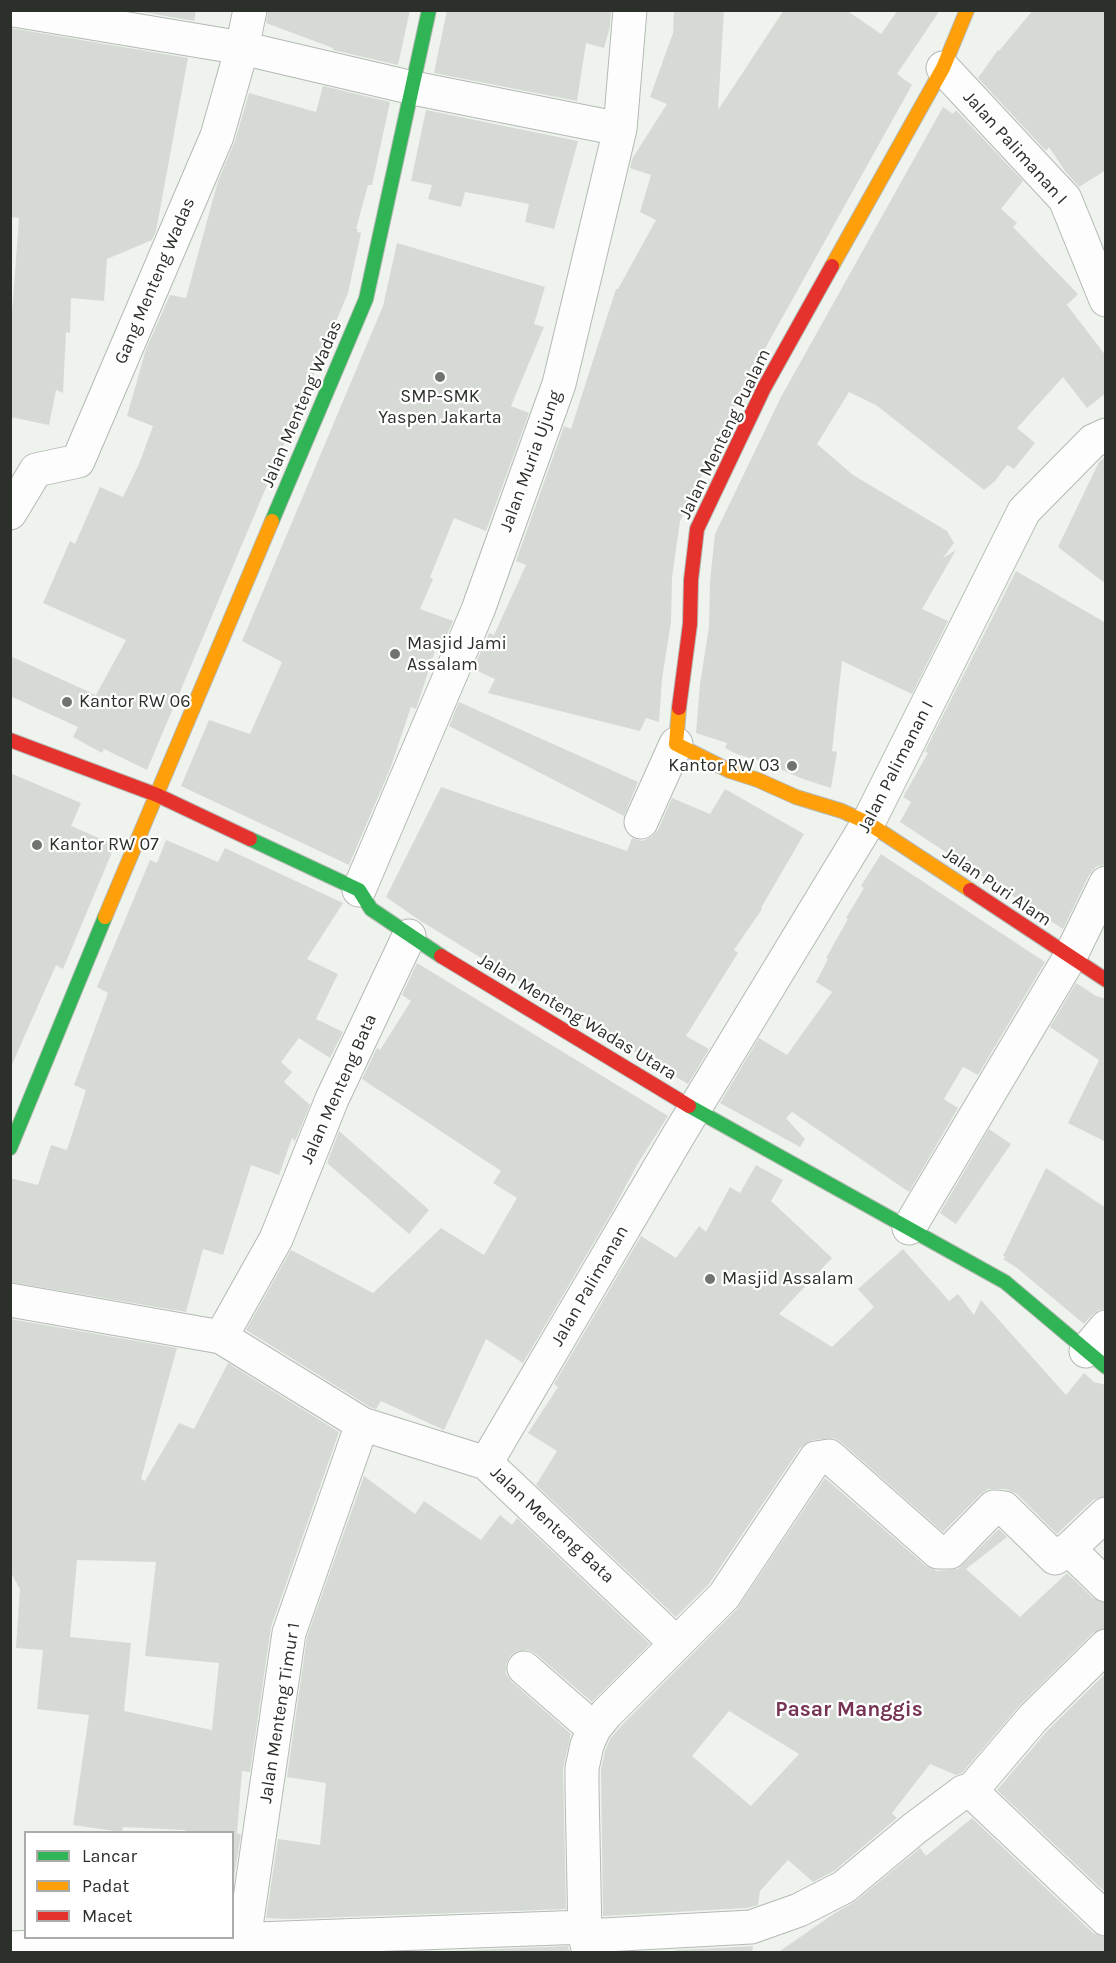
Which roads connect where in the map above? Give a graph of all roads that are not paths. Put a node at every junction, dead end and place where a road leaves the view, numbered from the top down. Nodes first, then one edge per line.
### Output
1 (14, 10) edge
2 (250, 10) edge
3 (429, 10) edge
4 (630, 10) edge
5 (967, 10) edge
6 (242, 48) junction
7 (943, 68) junction
8 (413, 88) junction
9 (620, 129) junction
10 (1106, 300) edge
11 (1106, 435) edge
12 (10, 513) edge
13 (10, 740) edge
14 (676, 744) junction
15 (157, 795) junction
16 (641, 822) dead end
17 (868, 823) junction
18 (1106, 883) edge
19 (359, 890) junction
20 (409, 936) junction
21 (1071, 957) junction
22 (1106, 980) edge
23 (695, 1110) junction
24 (10, 1148) edge
25 (909, 1228) junction
26 (10, 1300) edge
27 (221, 1337) junction
28 (1099, 1348) edge
29 (362, 1424) junction
30 (486, 1463) junction
31 (1106, 1514) edge
32 (1069, 1549) junction
33 (1106, 1585) edge
34 (676, 1643) junction
35 (1106, 1646) edge
36 (524, 1668) dead end
37 (594, 1729) junction
38 (971, 1791) junction
39 (1106, 1919) edge
40 (587, 1939) edge
41 (244, 1940) junction
42 (10, 1948) edge
43 (152, 1948) edge

1 - 6 street
2 - 6 street, Gang Menteng Wadas
3 - 8 street, Jalan Menteng Wadas
4 - 9 street, Jalan Muria Ujung
5 - 7 street, Jalan Menteng Pualam
6 - 8 street
6 - 12 street, Gang Menteng Wadas
7 - 10 street, Jalan Palimanan I
7 - 14 street, Jalan Menteng Pualam
8 - 9 street
8 - 15 street, Jalan Menteng Wadas
9 - 19 street, Jalan Muria Ujung
11 - 17 street, Jalan Palimanan I
13 - 15 street, Jalan Menteng Wadas Utara
14 - 16 street
14 - 17 street
15 - 19 street, Jalan Menteng Wadas Utara
15 - 24 street
17 - 21 street, Jalan Puri Alam
17 - 23 street, Jalan Palimanan I
18 - 21 street
19 - 20 street, Jalan Menteng Wadas Utara
20 - 23 street, Jalan Menteng Wadas Utara
20 - 27 street, Jalan Menteng Bata
21 - 22 street, Jalan Puri Alam
21 - 25 street
23 - 25 street, Jalan Menteng Wadas Utara
23 - 30 street, Jalan Palimanan
25 - 28 street, Jalan Menteng Wadas Utara
26 - 27 street, Jalan Menteng Bata
27 - 29 street, Jalan Menteng Bata
29 - 30 street, Jalan Menteng Bata
29 - 41 street, Jalan Menteng Timur 1
30 - 34 street, Jalan Menteng Bata
31 - 32 street
32 - 33 street
32 - 34 street
34 - 37 street
35 - 38 street
36 - 37 street
37 - 40 street
38 - 39 street
38 - 40 street
40 - 41 street
41 - 43 street
42 - 43 street

